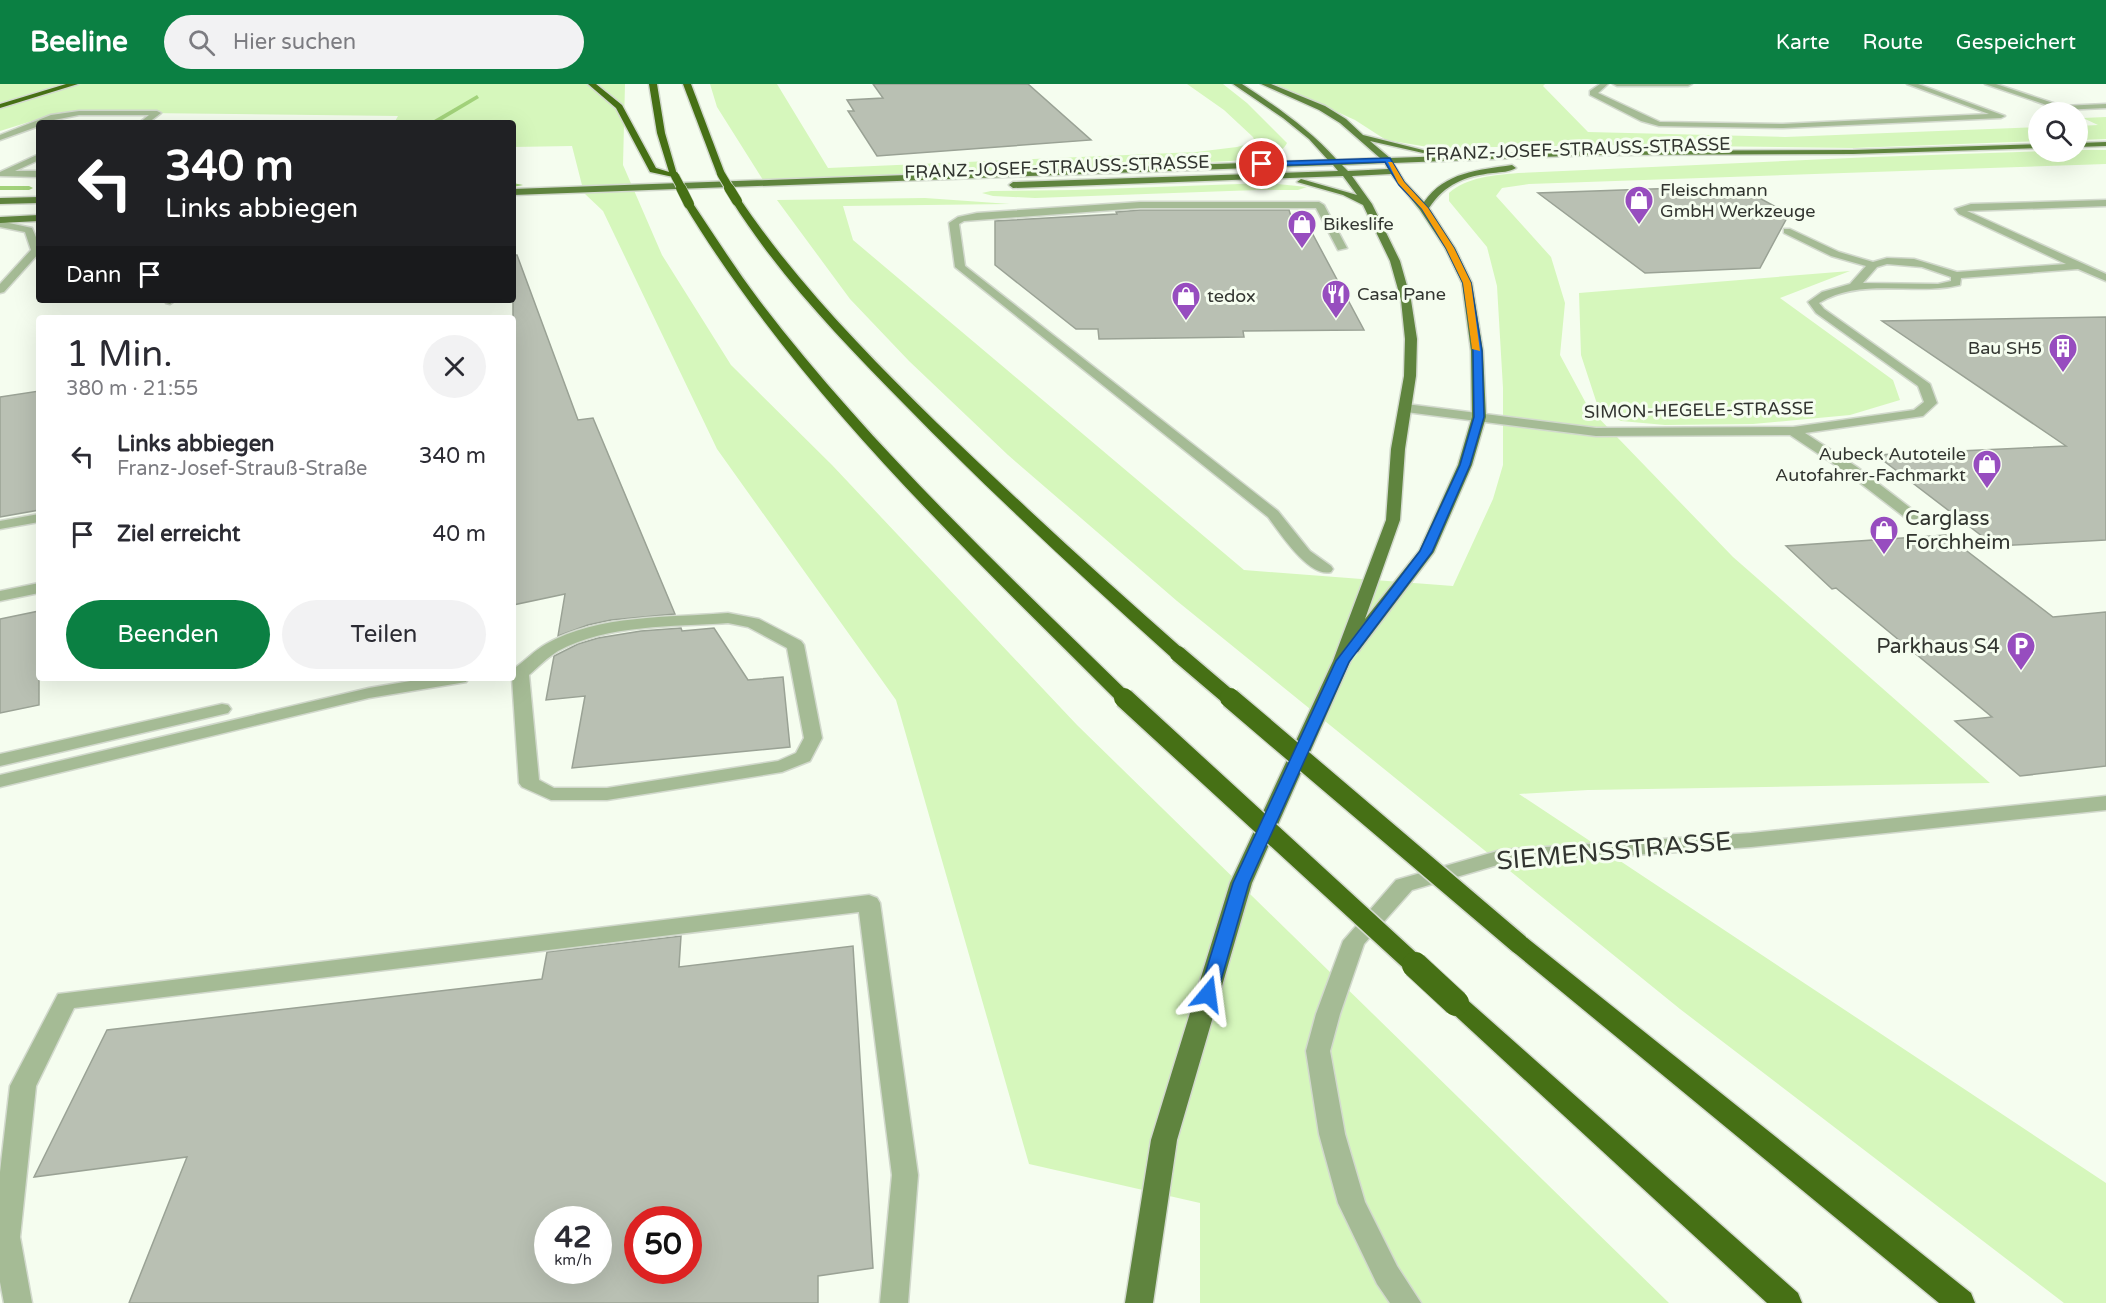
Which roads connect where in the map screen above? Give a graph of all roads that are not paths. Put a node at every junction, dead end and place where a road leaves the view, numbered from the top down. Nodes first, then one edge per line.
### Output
1 (74, 84) edge
2 (592, 84) edge
3 (653, 84) edge
4 (687, 84) edge
5 (1237, 84) edge
6 (1264, 84) edge
7 (1604, 84) edge
8 (1617, 84) edge
9 (1688, 84) edge
10 (1911, 84) edge
11 (1989, 84) edge
12 (1950, 88) dead end
13 (1940, 94) junction
14 (0, 106) edge
15 (2106, 106) edge
16 (134, 113) junction
17 (46, 120) edge
18 (119, 120) edge
19 (147, 120) edge
20 (36, 124) edge
21 (1359, 134) junction
22 (0, 138) edge
23 (2106, 144) edge
24 (2088, 145) edge
25 (2028, 146) edge
26 (1853, 152) junction
27 (1288, 154) dead end
28 (1494, 156) junction
29 (36, 158) edge
30 (1387, 160) junction
31 (1336, 161) junction
32 (1639, 163) dead end
33 (1217, 165) junction
34 (1523, 167) dead end
35 (1512, 168) junction
36 (1447, 170) dead end
37 (1401, 172) junction
38 (1, 174) edge
39 (36, 174) edge
40 (1346, 174) junction
41 (675, 176) junction
42 (1227, 178) junction
43 (1004, 185) dead end
44 (946, 187) dead end
45 (516, 192) edge
46 (36, 200) edge
47 (516, 200) edge
48 (0, 201) edge
49 (2106, 203) edge
50 (1367, 204) junction
51 (1424, 208) junction
52 (36, 218) edge
53 (0, 220) edge
54 (0, 224) edge
55 (1787, 231) dead end
56 (1341, 248) dead end
57 (1874, 265) junction
58 (2079, 266) junction
59 (1956, 275) junction
60 (2106, 278) edge
61 (1854, 286) junction
62 (0, 290) edge
63 (1406, 408) junction
64 (1479, 417) junction
65 (1793, 430) junction
66 (1912, 516) dead end
67 (36, 519) edge
68 (0, 525) edge
69 (1325, 569) dead end
70 (36, 589) edge
71 (0, 596) edge
72 (1342, 661) junction
73 (516, 672) edge
74 (442, 681) edge
75 (222, 709) dead end
76 (0, 760) edge
77 (0, 781) edge
78 (2106, 803) edge
79 (18, 1303) edge
80 (894, 1303) edge
81 (1139, 1303) edge
82 (1407, 1303) edge
83 (1788, 1303) edge
84 (1961, 1303) edge

1 - 14 highway
2 - 41 highway
3 - 41 highway
4 - 84 highway, bridge
5 - 31 main road
6 - 21 main road
7 - 13 street
8 - 9 street
10 - 13 street
11 - 15 street
12 - 13 street
16 - 17 street
16 - 18 street
16 - 19 street
20 - 22 street
21 - 28 main road
21 - 30 main road
23 - 24 main road
25 - 26 main road, FRANZ-JOSEF-STRAUSS-STRASSE
26 - 28 main road, FRANZ-JOSEF-STRAUSS-STRASSE
26 - 32 main road, FRANZ-JOSEF-STRAUSS-STRASSE
27 - 33 main road
28 - 30 main road, FRANZ-JOSEF-STRAUSS-STRASSE
29 - 38 street
30 - 31 main road, FRANZ-JOSEF-STRAUSS-STRASSE
30 - 37 main road
31 - 33 main road, FRANZ-JOSEF-STRAUSS-STRASSE
31 - 40 main road
33 - 45 main road, FRANZ-JOSEF-STRAUSS-STRASSE
34 - 35 main road, FRANZ-JOSEF-STRAUSS-STRASSE
35 - 36 main road, FRANZ-JOSEF-STRAUSS-STRASSE
35 - 51 main road
37 - 40 main road, FRANZ-JOSEF-STRAUSS-STRASSE
37 - 51 main road
38 - 39 street
40 - 42 main road, FRANZ-JOSEF-STRAUSS-STRASSE
40 - 50 main road
41 - 83 highway, bridge
42 - 43 main road, FRANZ-JOSEF-STRAUSS-STRASSE
42 - 50 main road
44 - 47 main road, FRANZ-JOSEF-STRAUSS-STRASSE
46 - 48 main road
49 - 58 street
50 - 63 main road
51 - 64 main road
52 - 53 main road
54 - 62 street
55 - 57 street
56 - 69 street
57 - 59 street
57 - 61 street, SIMON-HEGELE-STRASSE
58 - 59 street
58 - 60 street
59 - 61 street, SIMON-HEGELE-STRASSE
61 - 65 street, SIMON-HEGELE-STRASSE
63 - 64 street, SIMON-HEGELE-STRASSE
63 - 72 main road
64 - 65 street, SIMON-HEGELE-STRASSE
64 - 72 main road
65 - 66 street
67 - 68 street
70 - 71 street
72 - 81 main road
73 - 73 street
74 - 77 street
75 - 76 street
78 - 82 street, SIEMENSSTRASSE
79 - 80 street

